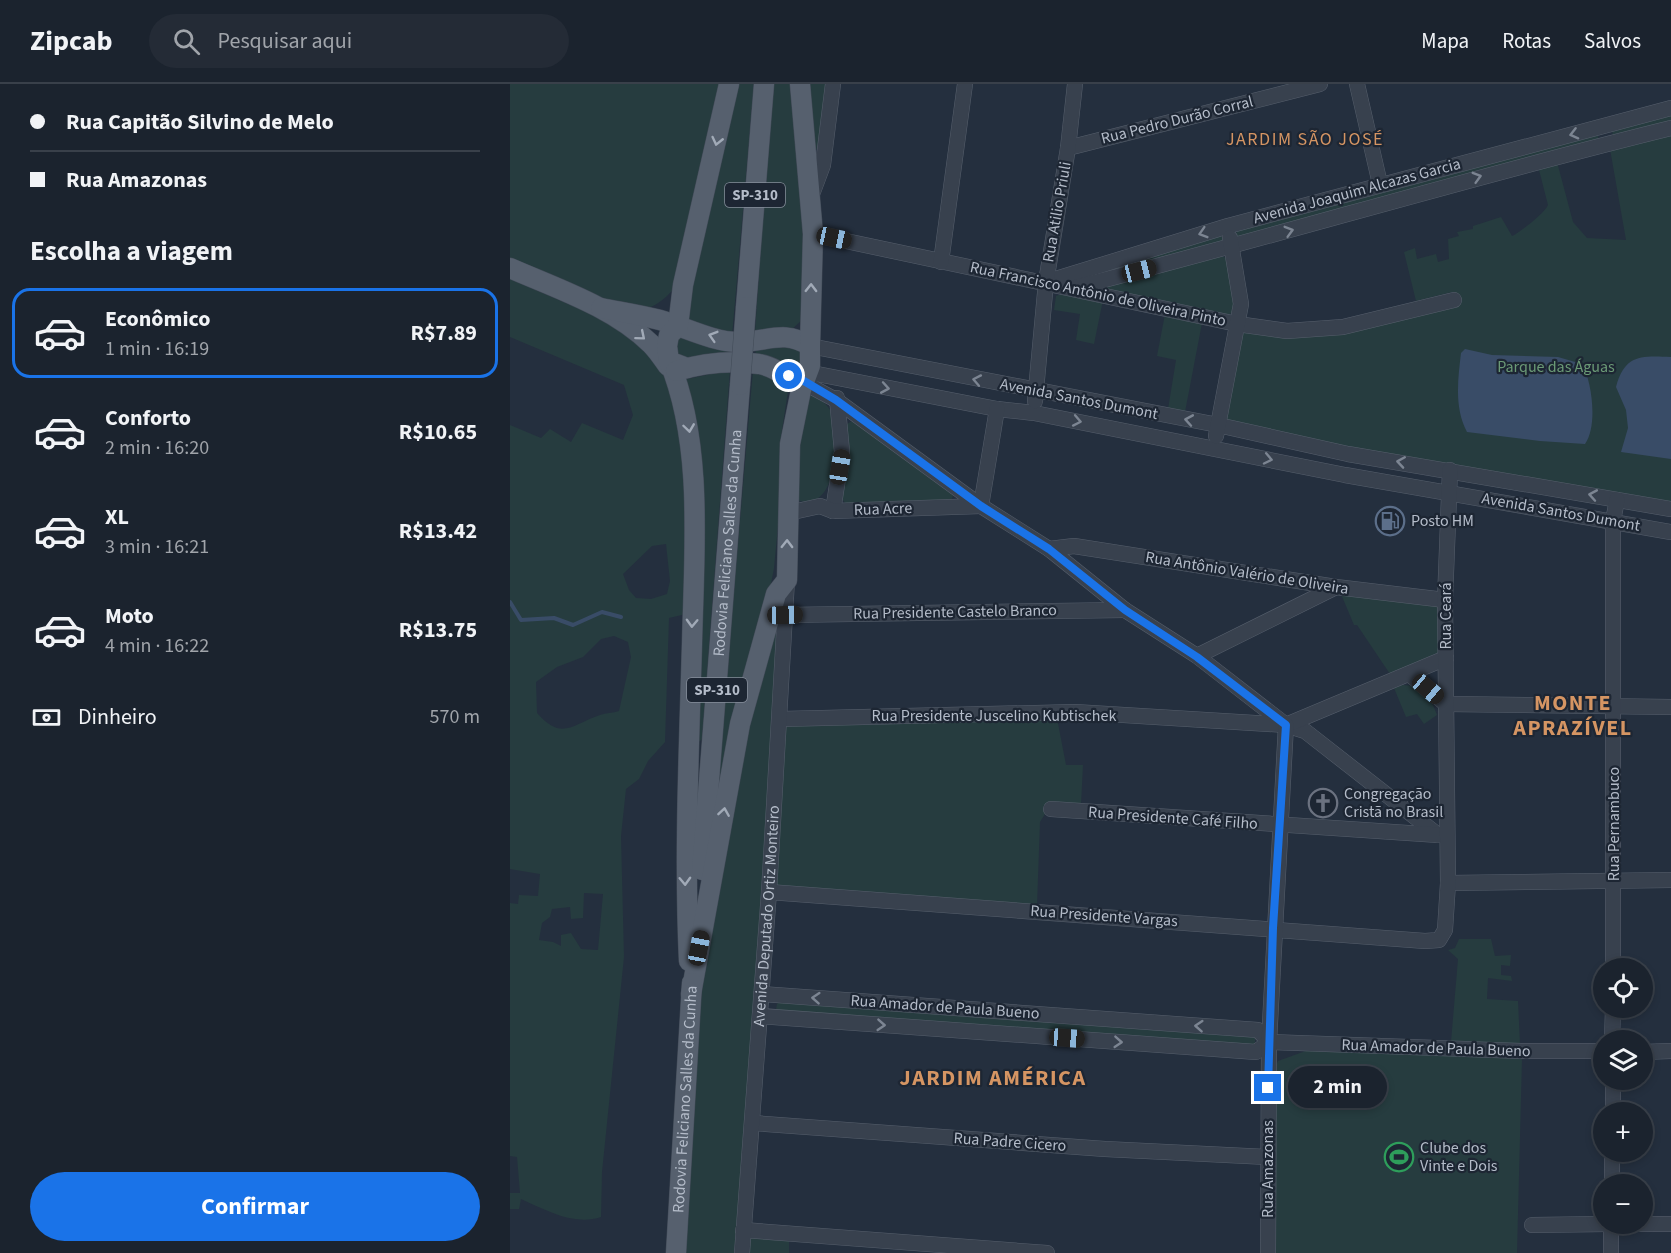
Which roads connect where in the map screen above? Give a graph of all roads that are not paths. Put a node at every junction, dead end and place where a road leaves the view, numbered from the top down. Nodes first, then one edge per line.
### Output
1 (729, 84) edge
2 (764, 84) edge
3 (800, 84) edge
4 (833, 84) edge
5 (965, 84) edge
6 (1075, 84) edge
7 (1320, 84) edge
8 (1356, 84) edge
9 (1671, 108) edge
10 (1606, 126) junction
11 (1671, 128) edge
12 (1609, 143) junction
13 (1068, 148) junction
14 (1380, 184) junction
15 (810, 199) junction
16 (1228, 226) junction
17 (813, 234) junction
18 (1231, 247) junction
19 (941, 261) junction
20 (510, 268) edge
21 (1046, 282) junction
22 (683, 285) junction
23 (1070, 288) junction
24 (1454, 300) dead end
25 (601, 308) junction
26 (643, 316) junction
27 (1237, 324) junction
28 (678, 326) junction
29 (810, 346) junction
30 (677, 367) junction
31 (800, 376) junction
32 (842, 380) junction
33 (1036, 392) junction
34 (836, 400) junction
35 (997, 409) junction
36 (1034, 413) junction
37 (1218, 425) junction
38 (1214, 447) junction
39 (1348, 454) junction
40 (1450, 470) junction
41 (1345, 475) junction
42 (1449, 492) junction
43 (1617, 500) junction
44 (981, 506) junction
45 (1671, 509) edge
46 (833, 511) junction
47 (788, 513) junction
48 (1613, 520) junction
49 (1671, 532) edge
50 (1049, 549) junction
51 (787, 579) junction
52 (1336, 587) junction
53 (1445, 600) junction
54 (1125, 610) junction
55 (785, 615) junction
56 (1197, 657) junction
57 (1446, 658) junction
58 (1409, 674) junction
59 (1446, 704) junction
60 (1614, 706) junction
61 (1671, 707) edge
62 (781, 719) junction
63 (1286, 725) junction
64 (1051, 809) dead end
65 (1281, 826) junction
66 (1443, 835) junction
67 (1614, 880) junction
68 (1671, 880) edge
69 (1448, 883) junction
70 (769, 892) junction
71 (1273, 928) junction
72 (1439, 940) joint
73 (1613, 958) edge
74 (691, 994) junction
75 (760, 994) junction
76 (760, 1016) junction
77 (1269, 1042) junction
78 (1593, 1051) edge
79 (1671, 1051) edge
80 (1653, 1052) edge
81 (753, 1123) junction
82 (1267, 1157) junction
83 (1593, 1224) edge
84 (1653, 1224) edge
85 (1671, 1224) edge
86 (1532, 1225) dead end
87 (743, 1230) junction
88 (1610, 1234) edge
89 (676, 1253) edge
90 (742, 1253) edge
91 (1047, 1253) edge
92 (1268, 1253) edge
93 (1611, 1253) edge

1 -> 22 main road
2 - 74 main road, Rodovia Feliciano Salles da Cunha / SP-310, bridge
3 - 15 main road
4 - 15 street
5 - 19 street
6 - 13 street, Rua Atilio Priuli
7 - 13 street, Rua Pedro Durão Corral
8 - 14 street
9 - 10 street, Avenida Joaquim Alcazas Garcia
10 - 12 street
10 -> 14 street, Avenida Joaquim Alcazas Garcia
11 - 12 street, Avenida Joaquim Alcazas Garcia
18 -> 12 street, Avenida Joaquim Alcazas Garcia
13 - 21 street, Rua Atilio Priuli
14 - 16 street, Avenida Joaquim Alcazas Garcia
15 - 17 main road
16 - 18 street
16 -> 21 street, Avenida Joaquim Alcazas Garcia
17 - 19 street, Rua Francisco Antônio de Oliveira Pinto
29 -> 17 main road
18 - 23 street, Avenida Joaquim Alcazas Garcia
18 - 27 street
19 - 21 street, Rua Francisco Antônio de Oliveira Pinto
20 - 25 main road
21 - 23 street, Rua Francisco Antônio de Oliveira Pinto
21 - 33 street, Rua Atilio Priuli
22 - 26 main road
22 - 28 main road
23 - 27 street, Rua Francisco Antônio de Oliveira Pinto
24 - 27 street, Rua Francisco Antônio de Oliveira Pinto
25 - 26 main road
25 -> 30 main road
26 - 28 main road
27 - 37 street
29 -> 28 main road
28 - 30 main road
29 - 31 main road
33 -> 29 street, Avenida Santos Dumont
30 - 31 main road
30 -> 74 main road
31 - 32 street, Avenida Santos Dumont
31 - 34 street
31 - 47 main road
32 - 34 street
32 -> 35 street, Avenida Santos Dumont
33 - 36 street, Rua Atilio Priuli
37 -> 33 street, Avenida Santos Dumont
34 - 44 street
34 - 46 street
35 - 36 street, Avenida Santos Dumont
35 - 44 street
36 -> 38 street, Avenida Santos Dumont
37 - 38 street
37 - 39 street, Avenida Santos Dumont
38 -> 41 street, Avenida Santos Dumont
40 -> 39 street, Avenida Santos Dumont
39 - 41 street
40 - 42 street, Rua Ceará
43 -> 40 street, Avenida Santos Dumont
41 - 42 street, Avenida Santos Dumont
42 - 48 street, Avenida Santos Dumont
42 - 53 street, Rua Ceará
43 - 45 street, Avenida Santos Dumont
43 - 48 street, Rua Pernambuco
44 - 46 street, Rua Acre
44 - 50 street
46 - 47 street, Rua Acre
51 -> 47 main road
48 - 49 street, Avenida Santos Dumont
48 - 60 street, Rua Pernambuco
50 - 52 street, Rua Antônio Valério de Oliveira
50 - 54 street
51 - 55 street, Avenida Deputado Ortiz Monteiro
74 -> 51 main road
52 - 53 street, Rua Antônio Valério de Oliveira
52 - 56 street
53 - 57 street, Rua Ceará
54 - 55 street, Rua Presidente Castelo Branco
54 - 56 street
55 - 62 street, Avenida Deputado Ortiz Monteiro
56 - 63 street
57 - 58 street, Rua Presidente Juscelino Kubtischek
57 - 59 street, Rua Ceará
58 - 59 street
58 - 63 street, Rua Presidente Juscelino Kubtischek
59 - 60 street
59 - 66 street, Rua Ceará
60 - 61 street
60 - 67 street, Rua Pernambuco
62 - 63 street, Rua Presidente Juscelino Kubtischek
62 - 70 street, Avenida Deputado Ortiz Monteiro
63 - 65 street, Rua Amazonas
63 - 66 street
64 - 65 street, Rua Presidente Café Filho
65 - 66 street, Rua Presidente Café Filho
65 - 71 street, Rua Amazonas
66 - 69 street, Rua Ceará
67 - 68 street
67 - 69 street
67 - 73 street, Rua Pernambuco
69 - 72 street, Rua Ceará
70 - 71 street, Rua Presidente Vargas
70 - 75 street, Avenida Deputado Ortiz Monteiro
71 - 72 street, Rua Presidente Vargas
71 - 77 street, Rua Amazonas
74 - 89 main road, Rodovia Feliciano Salles da Cunha / SP-310
75 - 76 street, Avenida Deputado Ortiz Monteiro
77 -> 75 street, Rua Amador de Paula Bueno
76 -> 77 street, Rua Amador de Paula Bueno
76 - 81 street, Avenida Deputado Ortiz Monteiro
77 - 78 street, Rua Amador de Paula Bueno
77 - 82 street, Rua Amazonas
79 - 80 street
81 - 82 street, Rua Padre Cicero
81 - 87 street, Avenida Deputado Ortiz Monteiro
82 - 92 street, Rua Amazonas
83 - 86 street
84 - 85 street
87 - 90 street, Avenida Deputado Ortiz Monteiro
87 - 91 street
88 - 93 street

